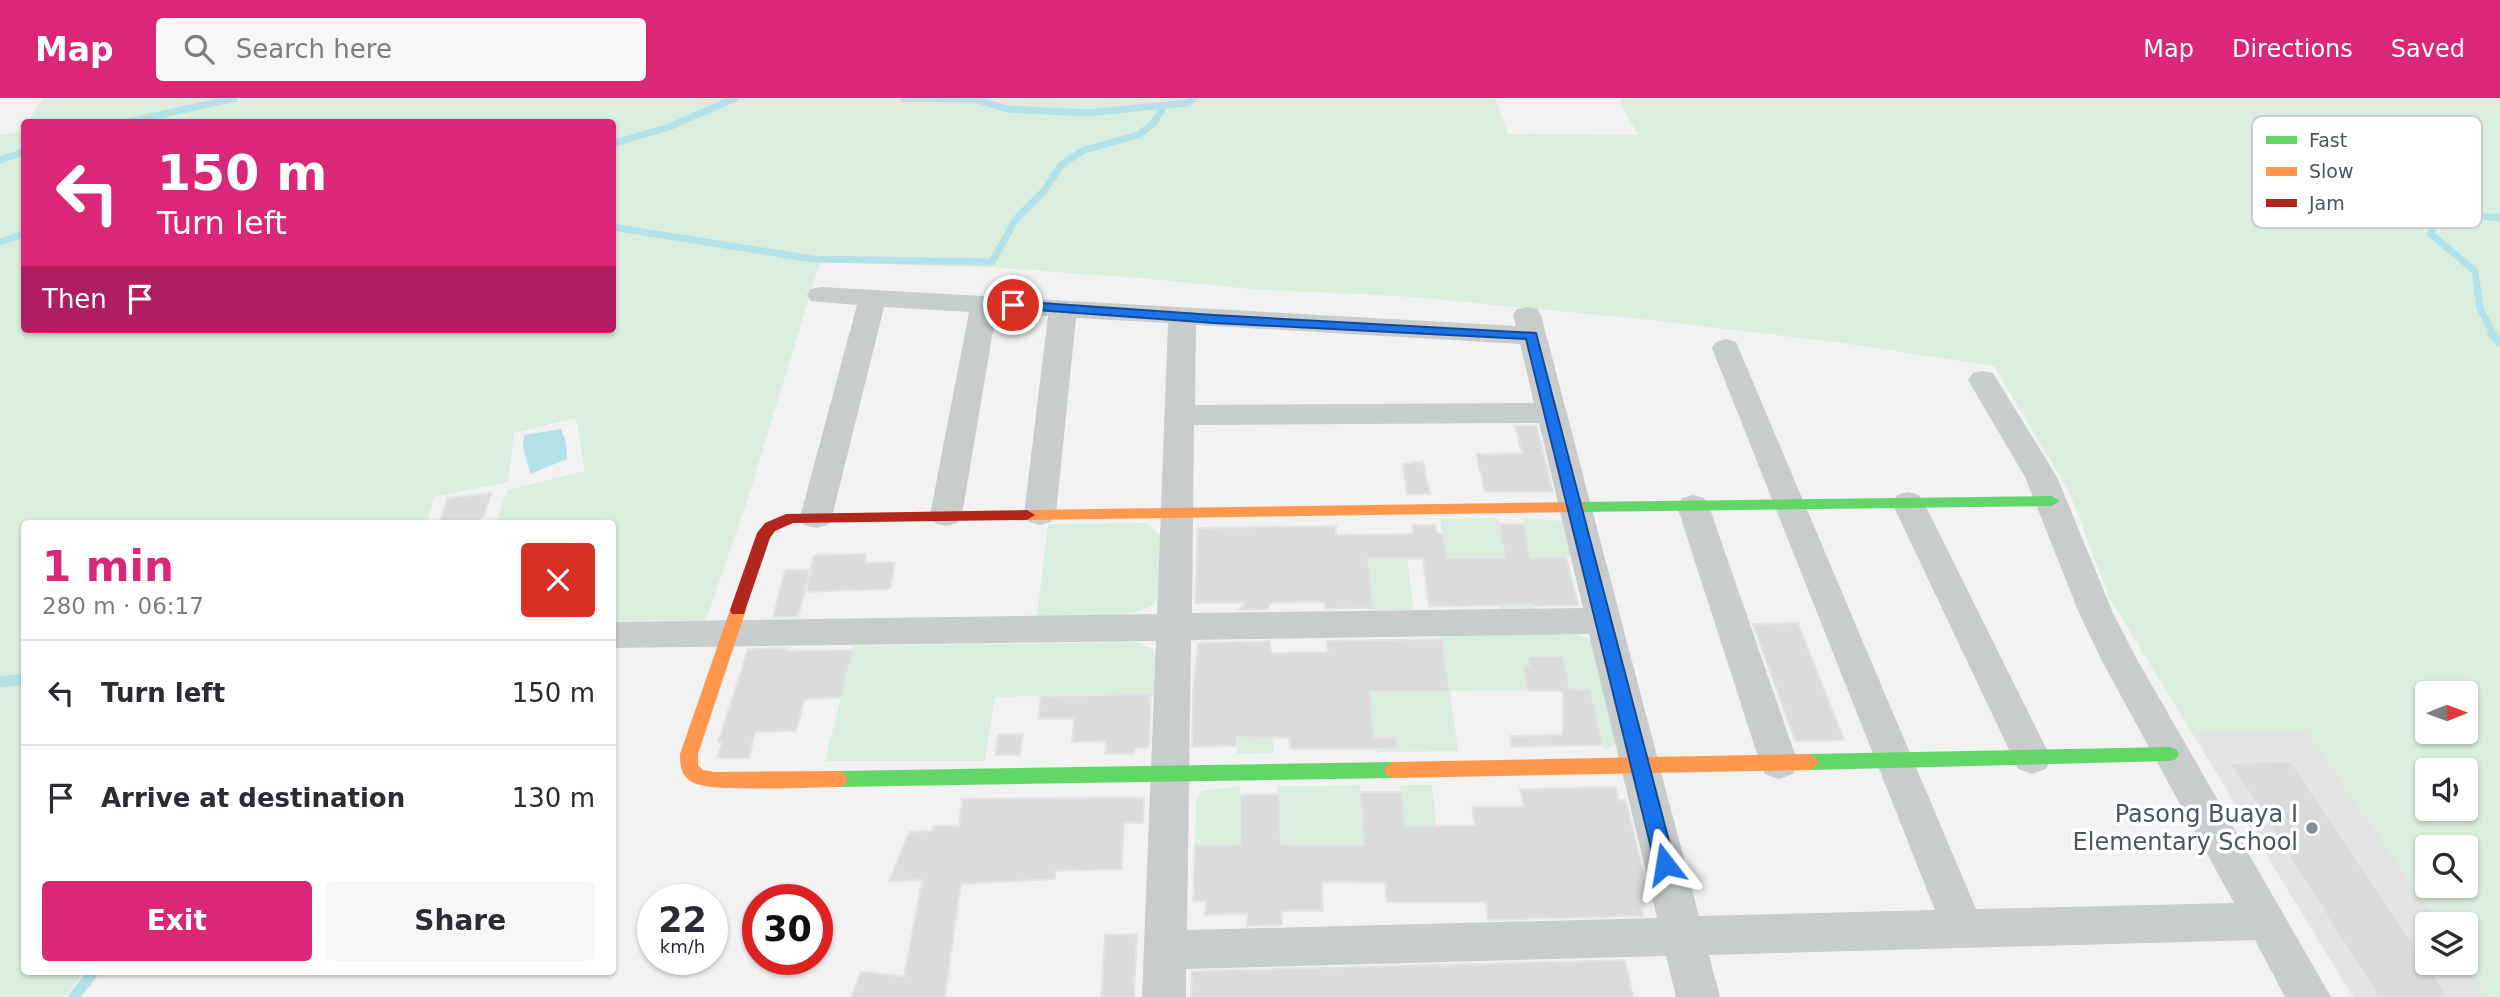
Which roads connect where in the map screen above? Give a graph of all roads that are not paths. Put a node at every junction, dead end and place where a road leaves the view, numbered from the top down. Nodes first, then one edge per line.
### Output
1 (821, 295) dead end
2 (873, 298) junction
3 (984, 303) junction
4 (1063, 309) junction
5 (1182, 317) junction
6 (1726, 348) dead end
7 (1983, 380) dead end
8 (1551, 413) junction
9 (1179, 415) junction
10 (2052, 501) junction
11 (1908, 503) junction
12 (1790, 505) junction
13 (1693, 506) junction
14 (1575, 507) junction
15 (1177, 512) junction
16 (1040, 514) junction
17 (946, 515) junction
18 (816, 517) junction
19 (1603, 621) junction
20 (1174, 627) junction
21 (730, 634) junction
22 (616, 635) edge
23 (2170, 754) junction
24 (2032, 758) junction
25 (1895, 761) junction
26 (1779, 763) junction
27 (1640, 766) junction
28 (1170, 775) junction
29 (2266, 921) junction
30 (1963, 929) junction
31 (1683, 936) junction
32 (1165, 950) junction
33 (1164, 997) edge
34 (1698, 997) edge
35 (2309, 997) edge

1 - 2 street
2 - 3 street
2 - 18 street
3 - 4 street
3 - 17 street
4 - 5 street
4 - 16 street
5 - 8 street
5 - 9 street
6 - 12 street
7 - 10 street
8 - 9 street
8 - 14 street
9 - 15 street
10 - 11 street
10 - 23 street
11 - 12 street
11 - 24 street
12 - 13 street
12 - 25 street
13 - 14 street
13 - 26 street
14 - 15 street
14 - 19 street
15 - 16 street
15 - 20 street
16 - 17 street
17 - 18 street
18 - 21 street
19 - 20 street
19 - 27 street
20 - 21 street
20 - 28 street
21 - 22 street
21 - 28 street
23 - 24 street
23 - 29 street
24 - 25 street
25 - 26 street
25 - 30 street
26 - 27 street
27 - 28 street
27 - 31 street
28 - 32 street
29 - 30 street
29 - 35 street
30 - 31 street
31 - 32 street
31 - 34 street
32 - 33 street

